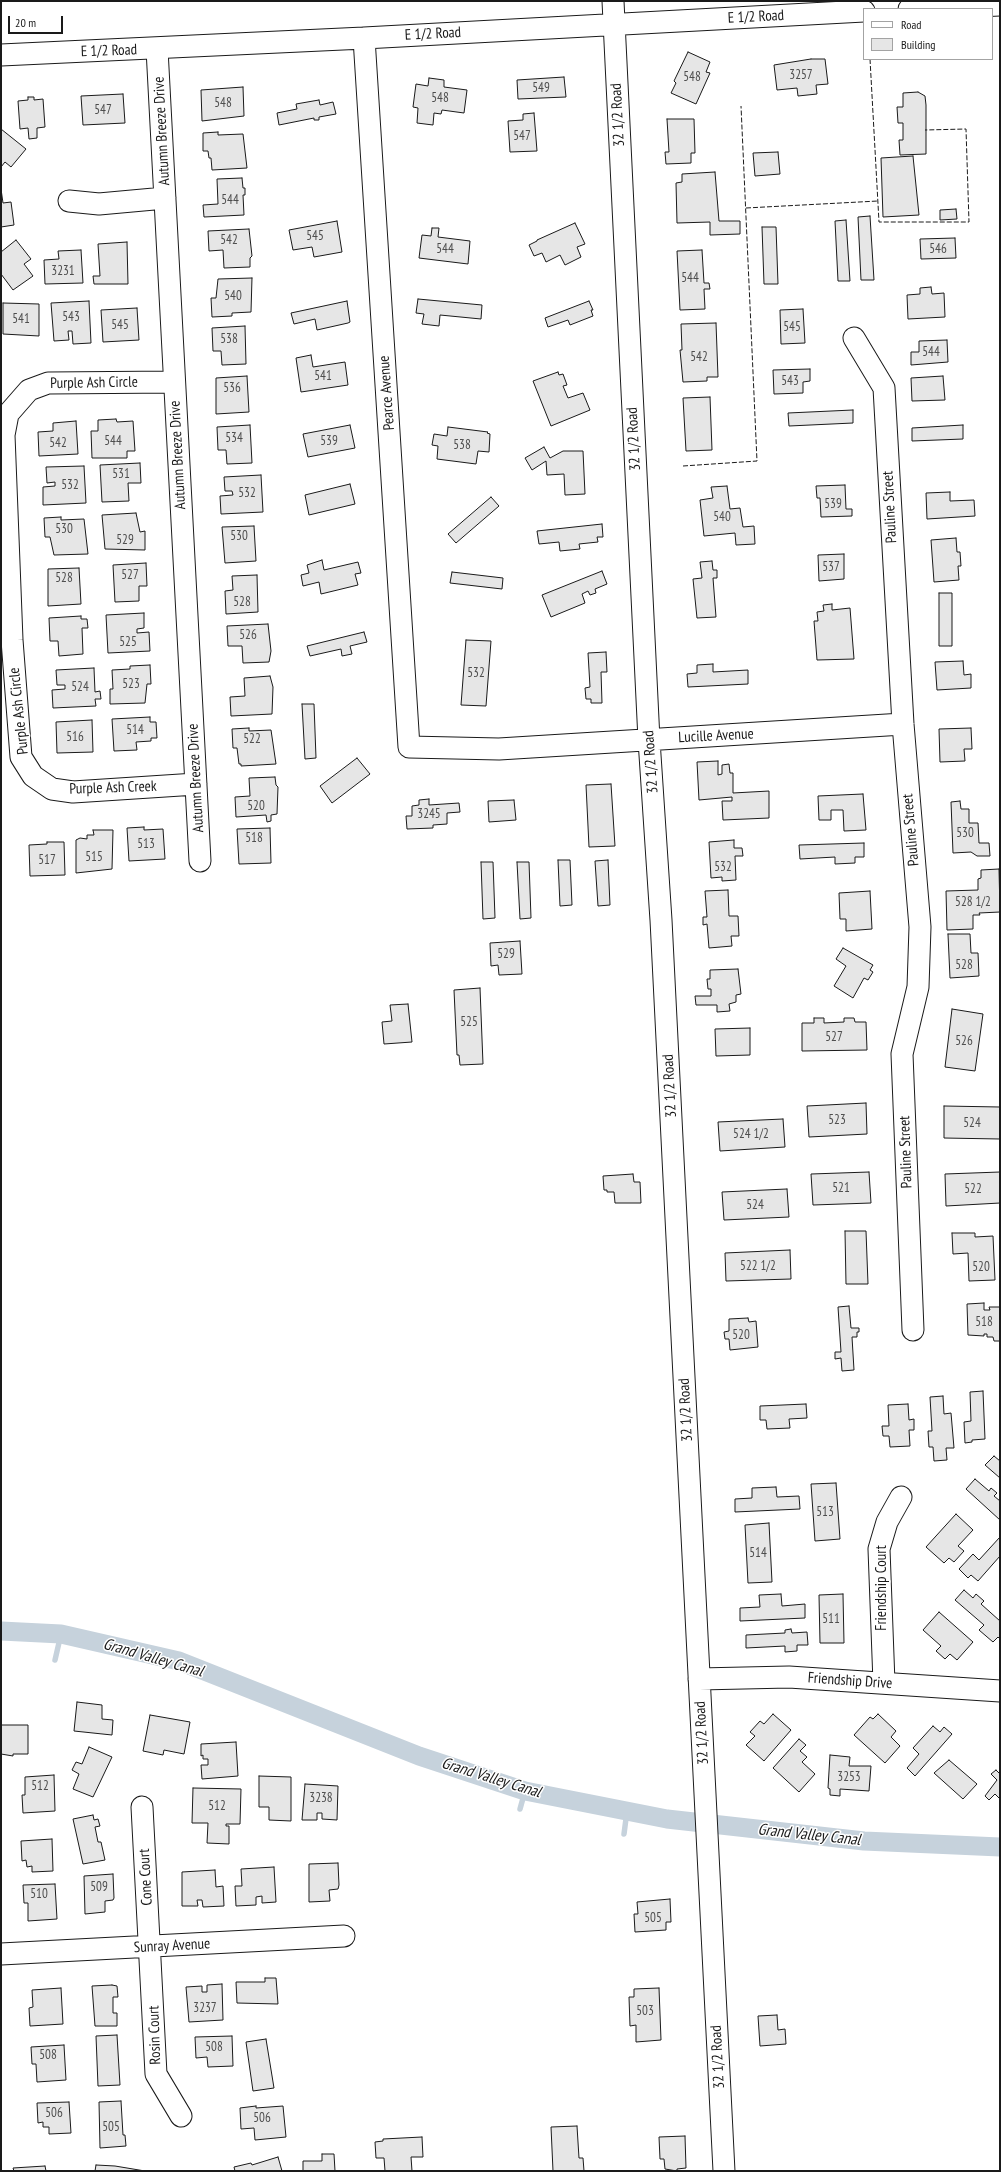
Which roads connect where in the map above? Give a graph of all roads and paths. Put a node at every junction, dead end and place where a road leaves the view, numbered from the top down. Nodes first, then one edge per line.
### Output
1 (613, 1) edge
2 (1000, 5) edge
3 (932, 8) edge
4 (863, 11) edge
5 (613, 24) junction
6 (364, 38) junction
7 (157, 48) junction
8 (1, 55) edge
9 (165, 198) junction
10 (69, 201) dead end
11 (854, 338) dead end
12 (174, 382) junction
13 (902, 724) junction
14 (649, 740) junction
15 (409, 747) joint
16 (33, 776) joint
17 (196, 784) junction
18 (200, 861) dead end
19 (913, 1330) dead end
20 (901, 1497) dead end
21 (699, 1679) junction
22 (884, 1683) junction
23 (1000, 1691) edge
24 (142, 1807) dead end
25 (344, 1936) dead end
26 (150, 1947) junction
27 (1, 1954) edge
28 (182, 2116) dead end
29 (724, 2171) edge

1 - 5 street, 32 1/2 Road
2 - 3 street
4 - 5 street, E 1/2 Road
5 - 6 street, E 1/2 Road
5 - 14 street, 32 1/2 Road
6 - 7 street, E 1/2 Road
6 - 15 street, Pearce Avenue
7 - 8 street, E 1/2 Road
7 - 9 street, Autumn Breeze Drive
9 - 10 street
9 - 12 street, Autumn Breeze Drive
11 - 13 street, Pauline Street
12 - 16 street, Purple Ash Circle
12 - 17 street, Autumn Breeze Drive
13 - 14 street, Lucille Avenue
13 - 19 street, Pauline Street
14 - 15 street, Lucille Avenue
14 - 21 street, 32 1/2 Road
16 - 17 street, Purple Ash Creek
17 - 18 street, Autumn Breeze Drive
20 - 22 street, Friendship Court
21 - 22 street, Friendship Drive
21 - 29 street, 32 1/2 Road
22 - 23 street, Friendship Drive
24 - 26 street, Cone Court
25 - 26 street, Sunray Avenue
26 - 27 street, Sunray Avenue
26 - 28 street, Rosin Court

